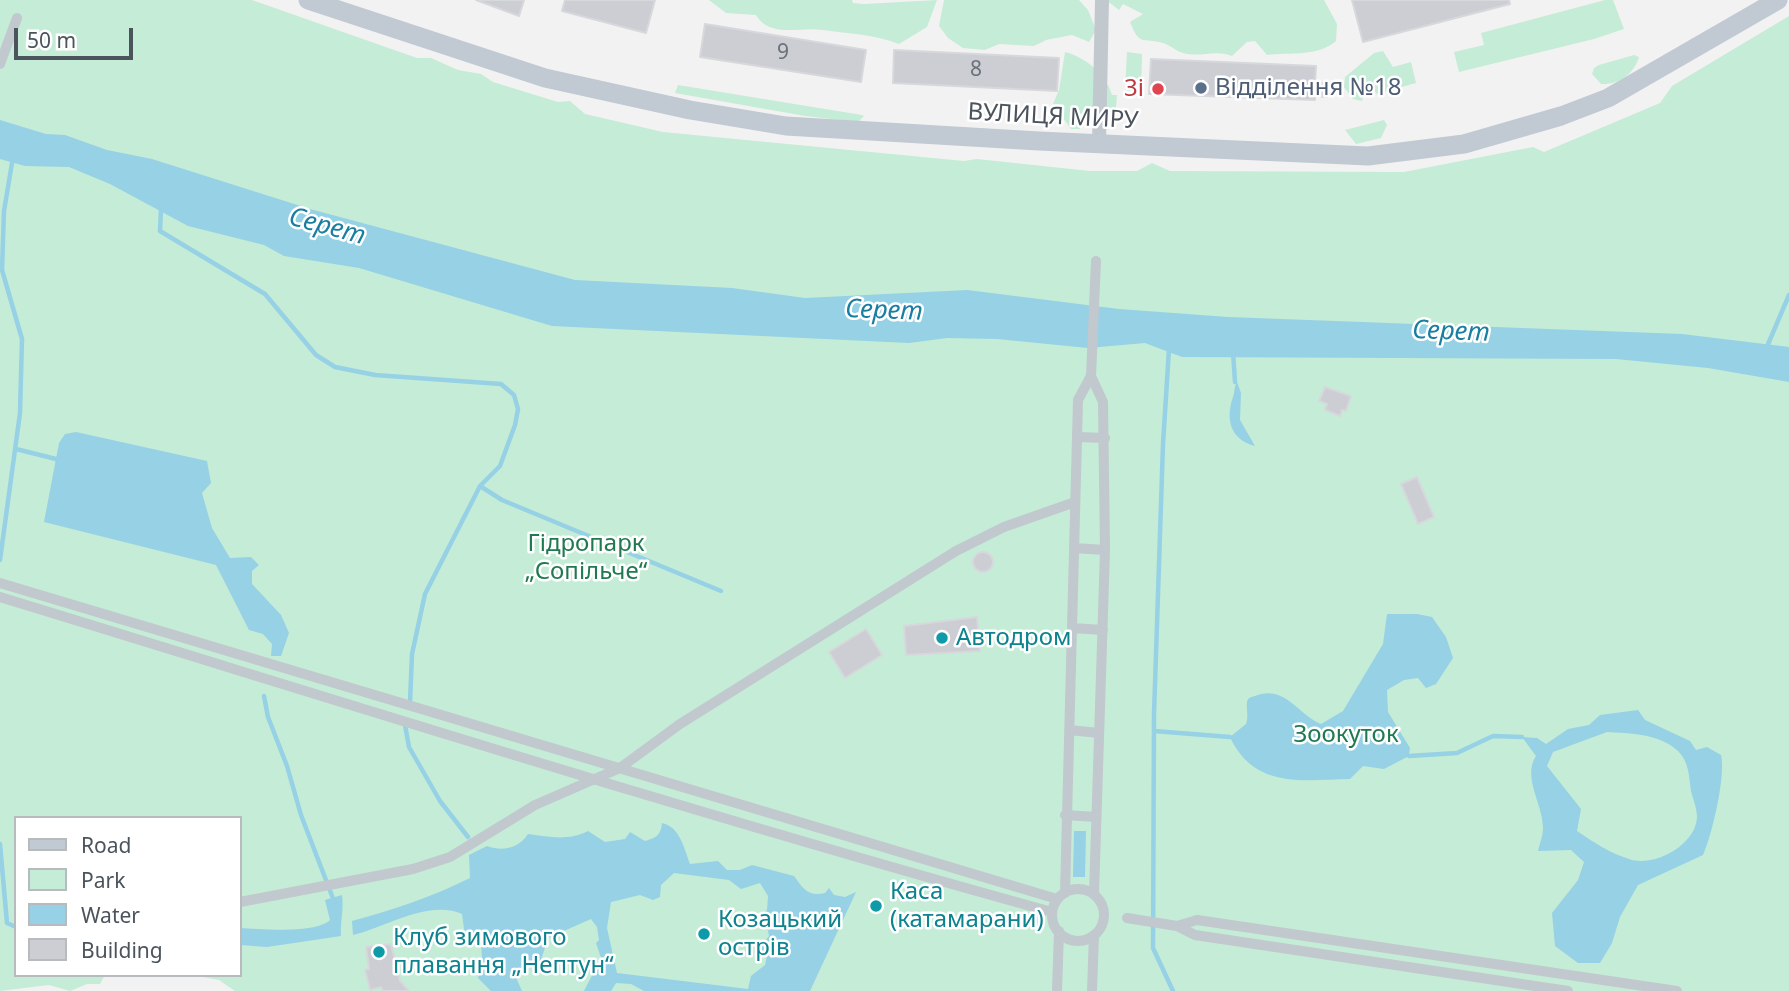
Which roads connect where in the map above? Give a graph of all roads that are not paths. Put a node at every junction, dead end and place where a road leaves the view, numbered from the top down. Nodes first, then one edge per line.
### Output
1 (308, 0) edge
2 (1102, 0) edge
3 (1778, 0) edge
4 (17, 18) dead end
5 (0, 64) edge
6 (1099, 144) junction
7 (1096, 261) dead end
8 (1091, 376) junction
9 (1077, 437) junction
10 (1105, 438) junction
11 (1075, 502) junction
12 (1074, 548) junction
13 (1105, 550) junction
14 (5, 584) edge
15 (3, 598) edge
16 (1072, 628) junction
17 (1103, 629) junction
18 (293, 671) junction
19 (289, 686) junction
20 (428, 711) junction
21 (424, 727) junction
22 (1069, 730) junction
23 (1099, 733) junction
24 (620, 768) junction
25 (591, 780) junction
26 (671, 783) junction
27 (667, 801) junction
28 (756, 811) junction
29 (1065, 815) junction
30 (1097, 817) junction
31 (752, 828) junction
32 (903, 855) junction
33 (899, 871) junction
34 (1094, 894) junction
35 (1061, 896) junction
36 (242, 902) edge
37 (1052, 912) junction
38 (1104, 916) junction
39 (1177, 926) junction
40 (1059, 932) junction
41 (1094, 935) junction
42 (1345, 944) junction
43 (1343, 957) junction
44 (1501, 965) junction
45 (1498, 981) junction
46 (1623, 987) edge
47 (1057, 991) edge
48 (1092, 991) edge
49 (1568, 991) edge
50 (1677, 991) edge

1 - 6 main road, ВУЛИЦЯ МИРУ
2 - 6 street
3 - 6 main road, ВУЛИЦЯ МИРУ
4 - 5 street
7 - 8 street
8 - 9 street
8 - 10 street
9 - 10 street
9 - 11 street
10 - 13 street
11 - 12 street
11 - 24 street
12 - 13 street
12 - 16 street
13 - 17 street
14 - 15 street
14 - 18 street
15 - 19 street
16 - 17 street
16 - 22 street
17 - 23 street
18 - 19 street
18 - 20 street
19 - 21 street
20 - 21 street
20 - 24 street
21 - 25 street
22 - 23 street
22 - 29 street
23 - 30 street
24 - 25 street
24 - 26 street
25 - 27 street
25 - 36 street
26 - 27 street
26 - 28 street
27 - 31 street
28 - 31 street
28 - 32 street
29 - 30 street
29 - 35 street
30 - 34 street
31 - 33 street
32 - 33 street
32 - 35 street
33 - 37 street
34 - 35 street
34 - 38 street
35 - 37 street
37 - 40 street
38 - 39 street
38 - 41 street
39 - 42 street
39 - 43 street
40 - 41 street
40 - 47 street
41 - 48 street
42 - 43 street
42 - 44 street
43 - 45 street
44 - 45 street
44 - 46 street
45 - 49 street
46 - 50 street

